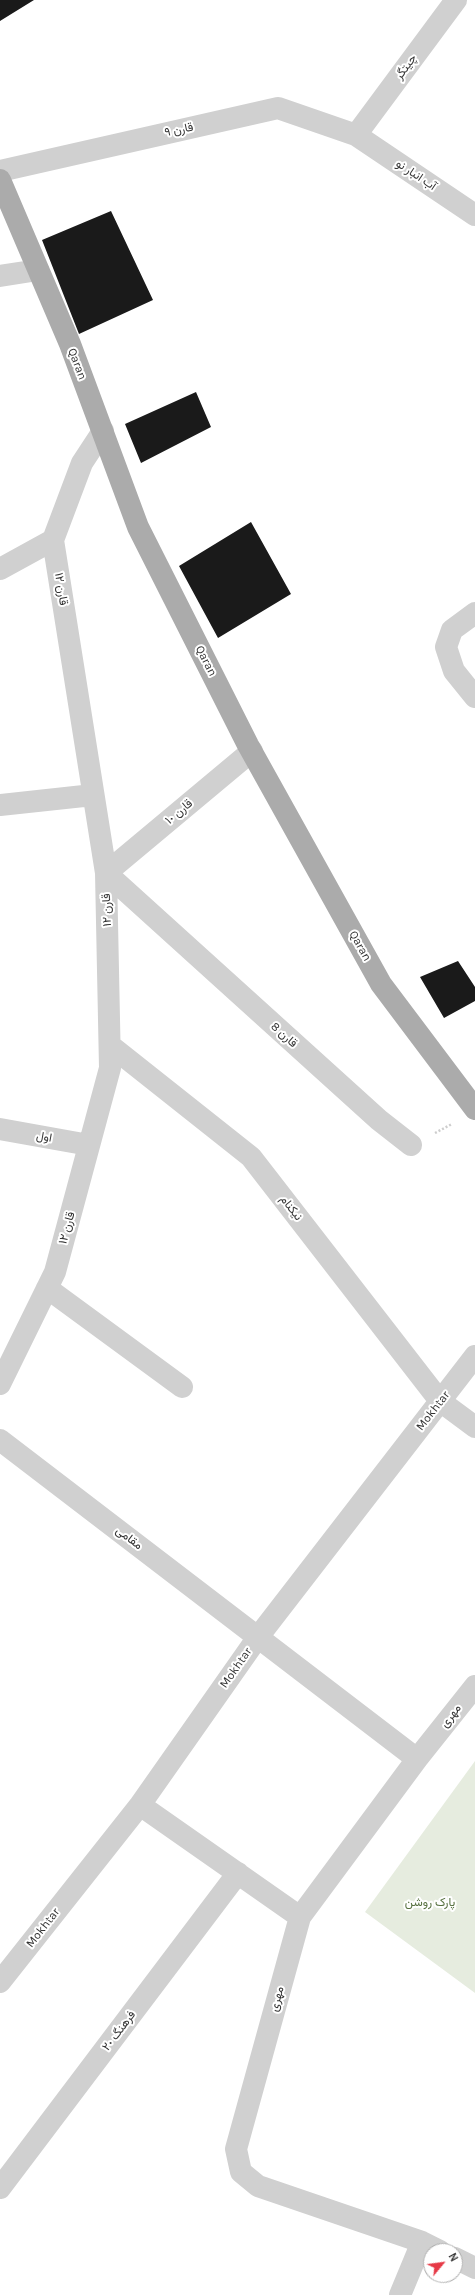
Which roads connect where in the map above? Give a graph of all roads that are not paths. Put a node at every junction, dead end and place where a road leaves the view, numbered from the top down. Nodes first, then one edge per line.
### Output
1 (456, 0) edge
2 (356, 135) junction
3 (0, 171) edge
4 (0, 180) edge
5 (475, 215) edge
6 (38, 270) junction
7 (0, 276) edge
8 (103, 431) junction
9 (53, 540) junction
10 (0, 569) edge
11 (475, 613) edge
12 (475, 697) edge
13 (252, 751) junction
14 (92, 795) junction
15 (0, 805) edge
16 (106, 873) junction
17 (111, 1046) junction
18 (475, 1109) edge
19 (0, 1129) edge
20 (89, 1145) junction
21 (411, 1146) road end
22 (47, 1288) junction
23 (475, 1356) edge
24 (1, 1382) edge
25 (182, 1387) dead end
26 (440, 1401) junction
27 (475, 1427) edge
28 (0, 1440) edge
29 (258, 1637) junction
30 (475, 1686) edge
31 (417, 1759) junction
32 (140, 1805) junction
33 (238, 1873) junction
34 (300, 1917) junction
35 (0, 1982) edge
36 (0, 2188) edge
37 (423, 2244) edge
38 (423, 2259) edge
39 (463, 2262) edge
40 (475, 2268) edge
41 (400, 2295) edge

1 - 2 street, چیتگر
2 - 3 street, قارن ٩
2 - 5 street, آب انبار نو
4 - 6 main road, Qaran
6 - 7 street
6 - 8 main road, Qaran
8 - 9 street, قارن ۱۲
8 - 13 main road, Qaran
9 - 10 street
9 - 14 street, قارن ۱۲
11 - 12 street
13 - 16 street, قارن ١٠
13 - 18 main road, Qaran
14 - 15 street
14 - 16 street, قارن ۱۲
16 - 17 street, قارن ۱۲
16 - 21 street, قارن 8
17 - 20 street, قارن ۱۲
17 - 26 street, نیکنام
19 - 20 street, اول
20 - 22 street, قارن ۱۲
22 - 24 street, قارن ۱۲
22 - 25 street
23 - 26 street, Mokhtar
26 - 27 street, نیکنام
26 - 29 street, Mokhtar
28 - 29 street, مقامی
29 - 31 street, مقامی
29 - 32 street, Mokhtar
30 - 31 street, مهری
31 - 34 street, مهری
32 - 33 street
32 - 35 street, Mokhtar
33 - 34 street
33 - 36 street, فرهنگ ٢٠
34 - 37 street, مهری
38 - 41 street
39 - 40 street

